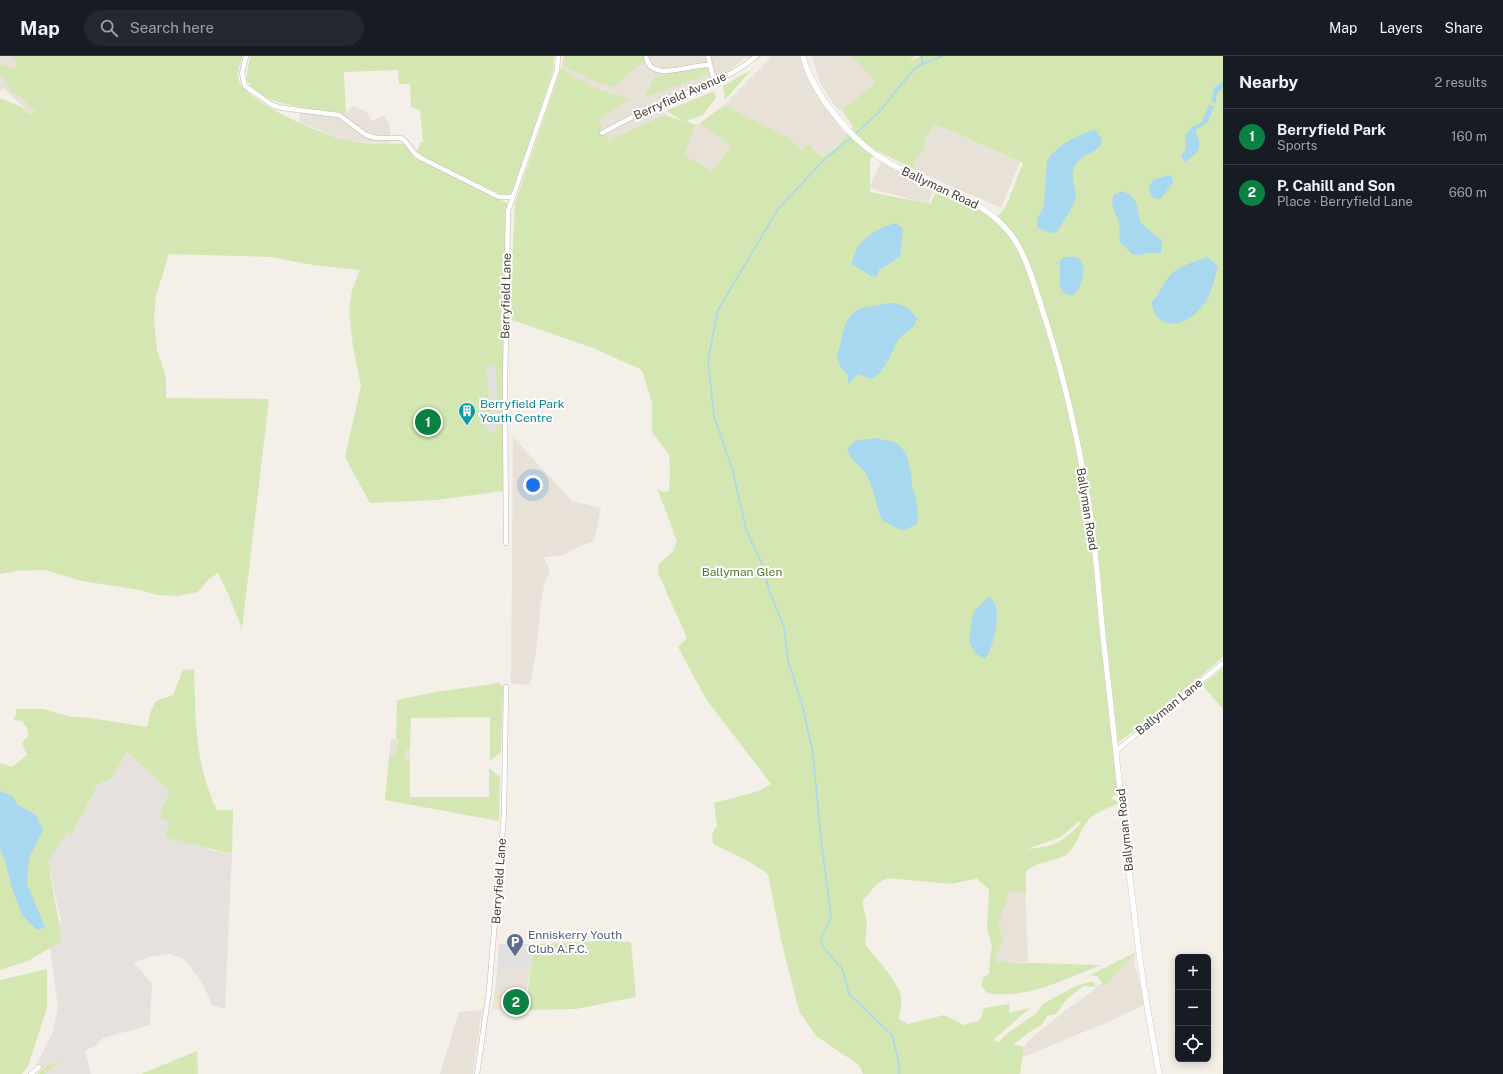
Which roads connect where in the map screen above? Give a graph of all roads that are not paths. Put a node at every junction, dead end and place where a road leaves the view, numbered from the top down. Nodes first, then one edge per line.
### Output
1 (246, 56) edge
2 (558, 56) edge
3 (646, 56) edge
4 (708, 56) edge
5 (756, 56) edge
6 (803, 56) edge
7 (709, 65) junction
8 (714, 82) junction
9 (602, 133) dead end
10 (512, 197) junction
11 (506, 543) dead end
12 (1223, 663) edge
13 (506, 687) dead end
14 (1116, 751) junction
15 (38, 1067) dead end
16 (31, 1074) edge
17 (477, 1074) edge
18 (1159, 1074) edge

1 - 10 street
2 - 10 street, Berryfield Lane
3 - 7 street
4 - 7 street
5 - 8 street, Berryfield Avenue
6 - 14 street, Ballyman Road
7 - 8 street
8 - 9 street, Berryfield Avenue
10 - 11 street, Berryfield Lane
12 - 14 street, Ballyman Lane
13 - 17 street, Berryfield Lane
14 - 18 street, Ballyman Road
15 - 16 street

